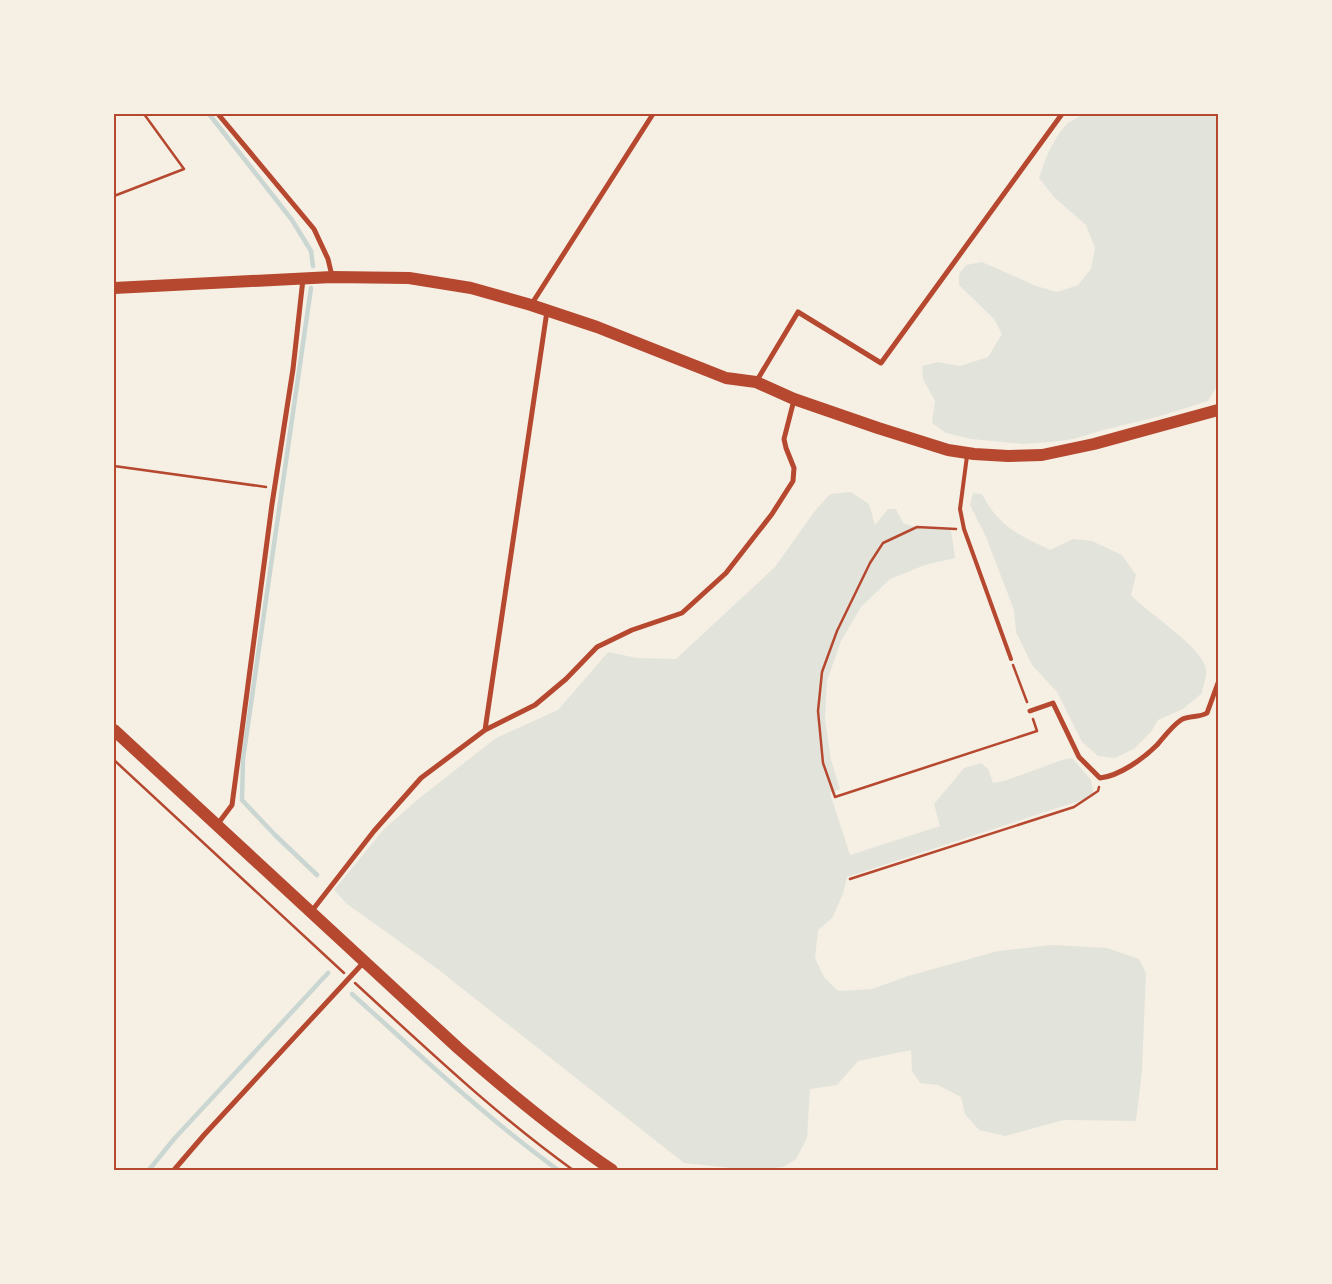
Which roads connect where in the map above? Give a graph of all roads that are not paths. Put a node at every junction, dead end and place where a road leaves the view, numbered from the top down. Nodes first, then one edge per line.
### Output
1 (218, 114) edge
2 (653, 114) edge
3 (1062, 114) edge
4 (332, 277) junction
5 (303, 279) junction
6 (114, 288) edge
7 (531, 305) junction
8 (547, 311) junction
9 (756, 382) junction
10 (794, 399) junction
11 (1218, 410) edge
12 (967, 453) junction
13 (1011, 659) road end
14 (1218, 683) edge
15 (1030, 711) road end
16 (114, 730) edge
17 (485, 730) junction
18 (217, 825) junction
19 (311, 912) junction
20 (364, 961) junction
21 (174, 1170) edge
22 (612, 1170) edge

1 - 4 street
2 - 7 street
3 - 9 street
4 - 5 main road
4 - 7 main road
5 - 6 main road
5 - 18 street
7 - 8 main road
8 - 9 main road
8 - 17 street
9 - 10 main road
10 - 12 main road
10 - 17 street
11 - 12 main road
12 - 13 lane
14 - 15 street
16 - 18 main road
17 - 19 street
18 - 19 main road
19 - 20 main road
20 - 21 street
20 - 22 main road

